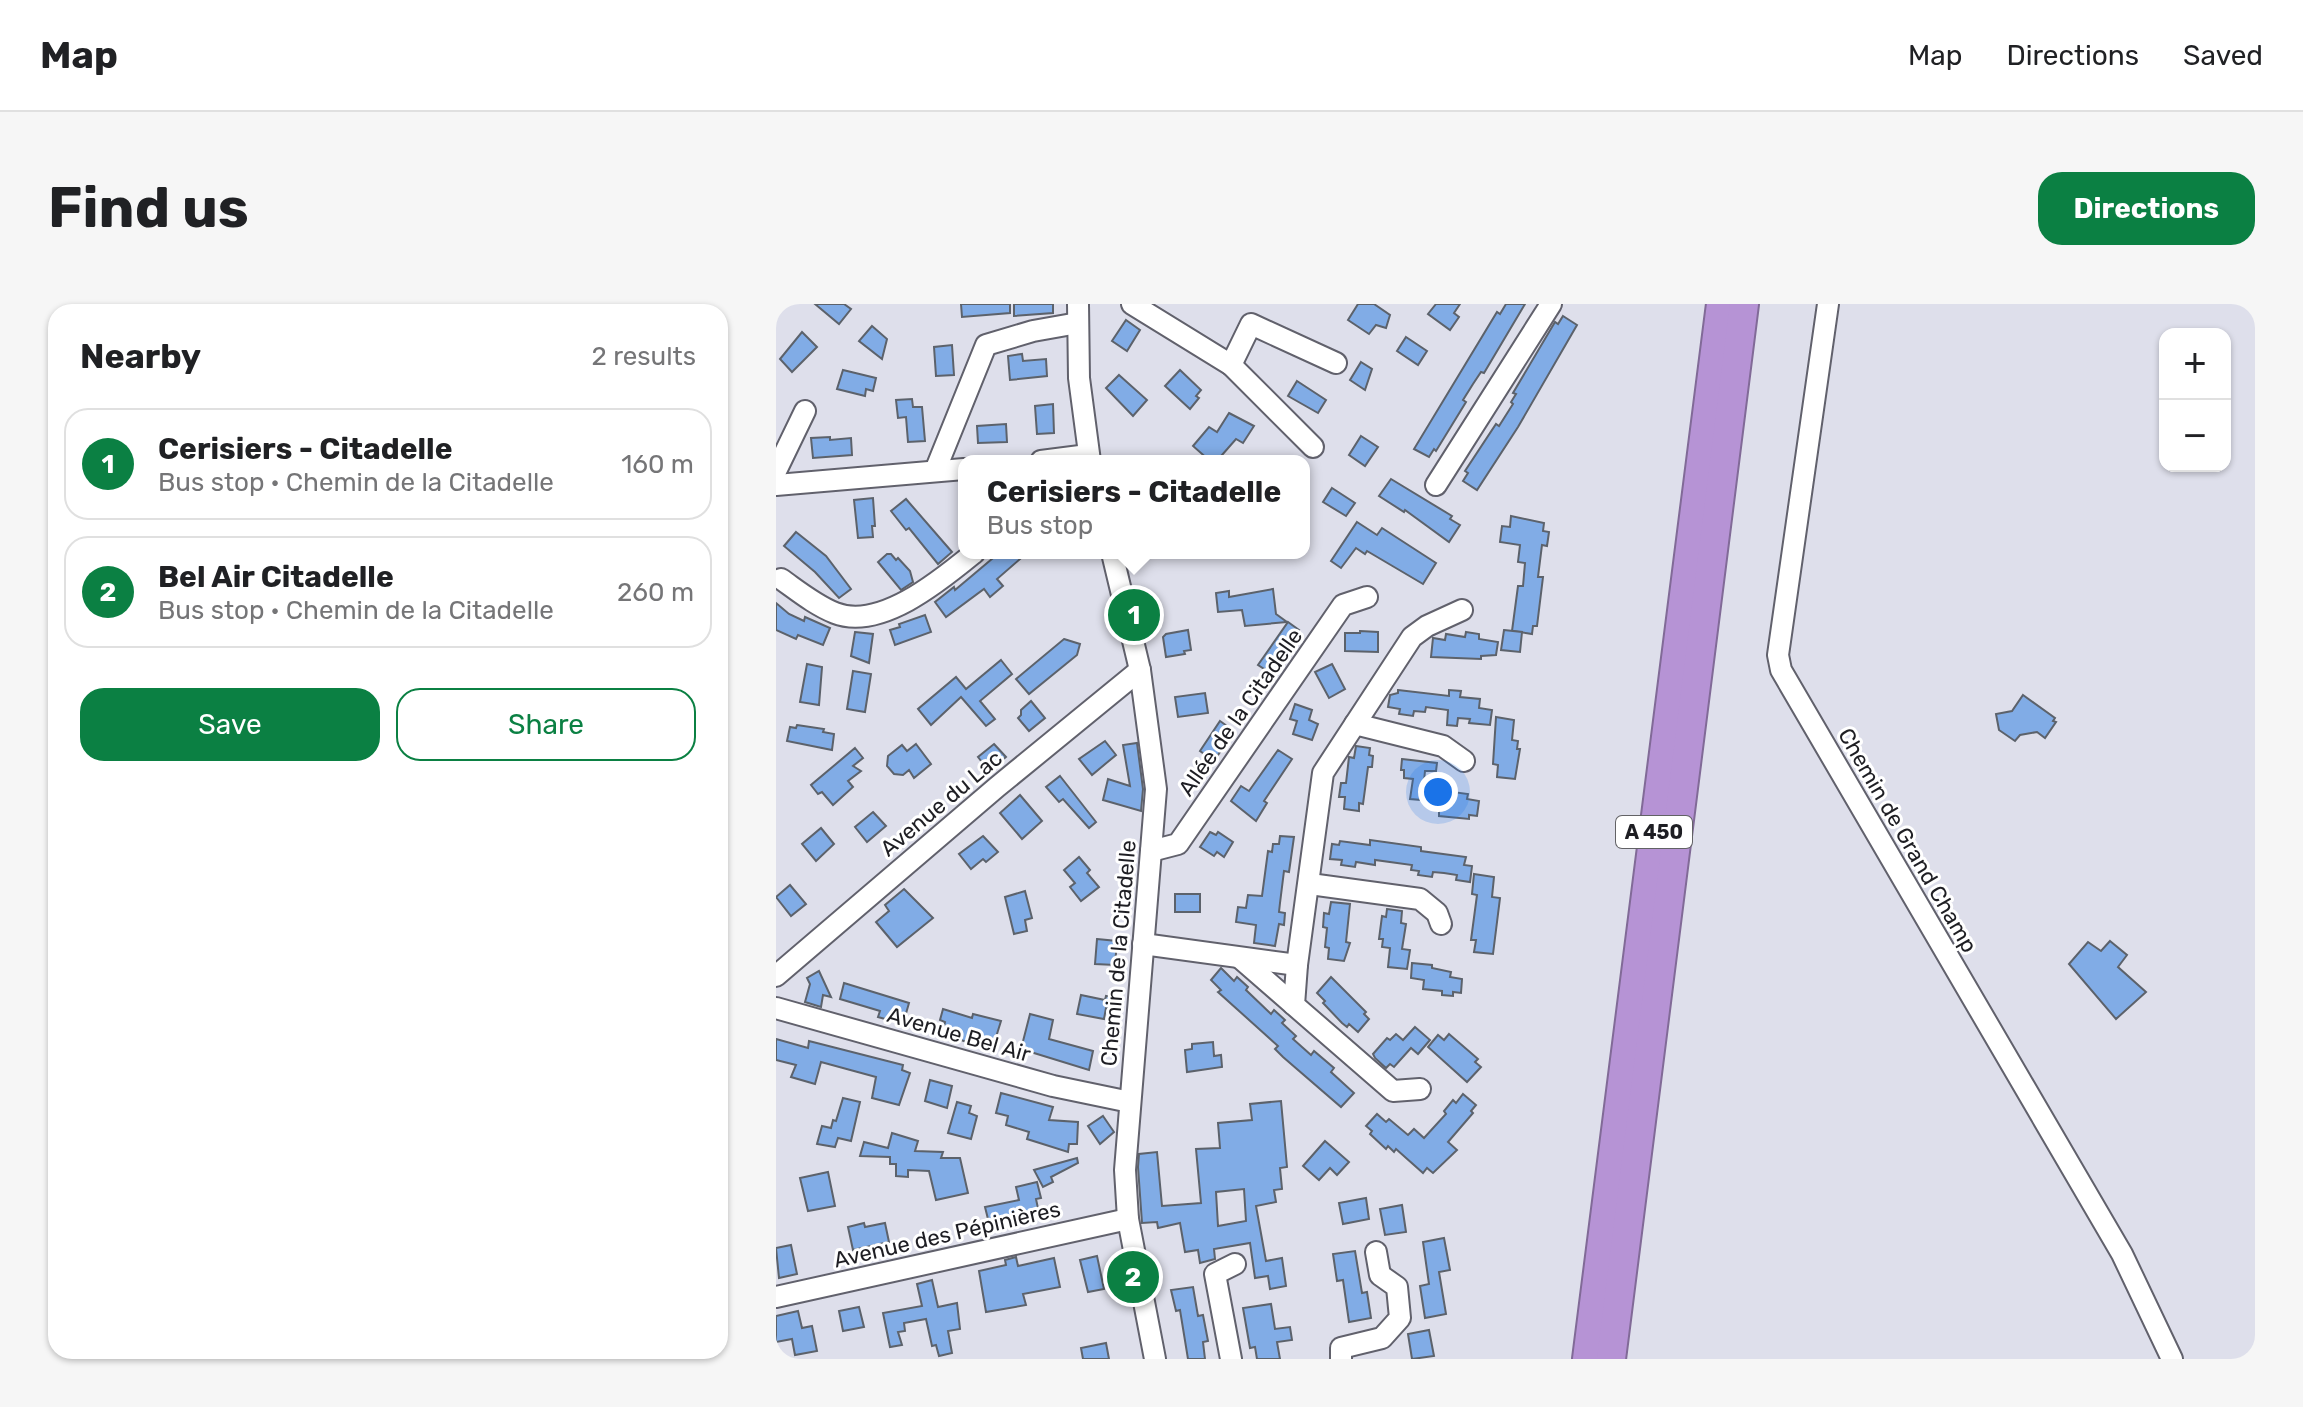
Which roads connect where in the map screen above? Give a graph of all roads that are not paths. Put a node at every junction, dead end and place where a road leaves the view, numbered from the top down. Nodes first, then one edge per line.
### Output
1 (1132, 304) edge
2 (1551, 304) edge
3 (1721, 304) edge
4 (1744, 304) edge
5 (1828, 304) edge
6 (1078, 313) edge
7 (1336, 363) dead end
8 (1231, 365) junction
9 (805, 411) dead end
10 (1313, 447) dead end
11 (1089, 455) edge
12 (958, 469) edge
13 (776, 471) edge
14 (935, 471) junction
15 (776, 485) edge
16 (1436, 485) dead end
17 (967, 559) edge
18 (1113, 559) edge
19 (781, 579) dead end
20 (1367, 597) dead end
21 (1462, 610) dead end
22 (1140, 670) junction
23 (1355, 724) junction
24 (1464, 761) dead end
25 (1151, 851) junction
26 (1310, 884) junction
27 (1441, 924) dead end
28 (1143, 944) junction
29 (1239, 957) junction
30 (1297, 965) junction
31 (776, 976) edge
32 (1294, 1005) junction
33 (776, 1008) edge
34 (1420, 1089) dead end
35 (1130, 1102) junction
36 (1128, 1219) junction
37 (1376, 1252) dead end
38 (1235, 1264) dead end
39 (776, 1297) edge
40 (1155, 1359) edge
41 (1231, 1359) edge
42 (1341, 1359) edge
43 (1587, 1359) edge
44 (1611, 1359) edge
45 (2172, 1359) edge

1 - 8 street
2 - 16 street
3 - 43 highway, A 450
4 - 44 highway, A 450
5 - 45 street, Chemin de Grand Champ
6 - 11 street
6 - 14 street
7 - 8 street
8 - 10 street
9 - 13 street
12 - 14 street
14 - 15 street
17 - 19 street
18 - 22 street, Chemin de la Citadelle
20 - 25 street, Allée de la Citadelle
21 - 23 street
22 - 25 street, Chemin de la Citadelle
22 - 31 street, Avenue du Lac
23 - 24 street
23 - 26 street
25 - 28 street, Chemin de la Citadelle
26 - 27 street
26 - 30 street
28 - 29 street
28 - 35 street, Chemin de la Citadelle
29 - 30 street
29 - 32 street
30 - 32 street
32 - 34 street
33 - 35 street, Avenue Bel Air
35 - 36 street, Chemin de la Citadelle
36 - 39 street, Avenue des Pépinières
36 - 40 street, Chemin de la Citadelle
37 - 42 street
38 - 41 street

